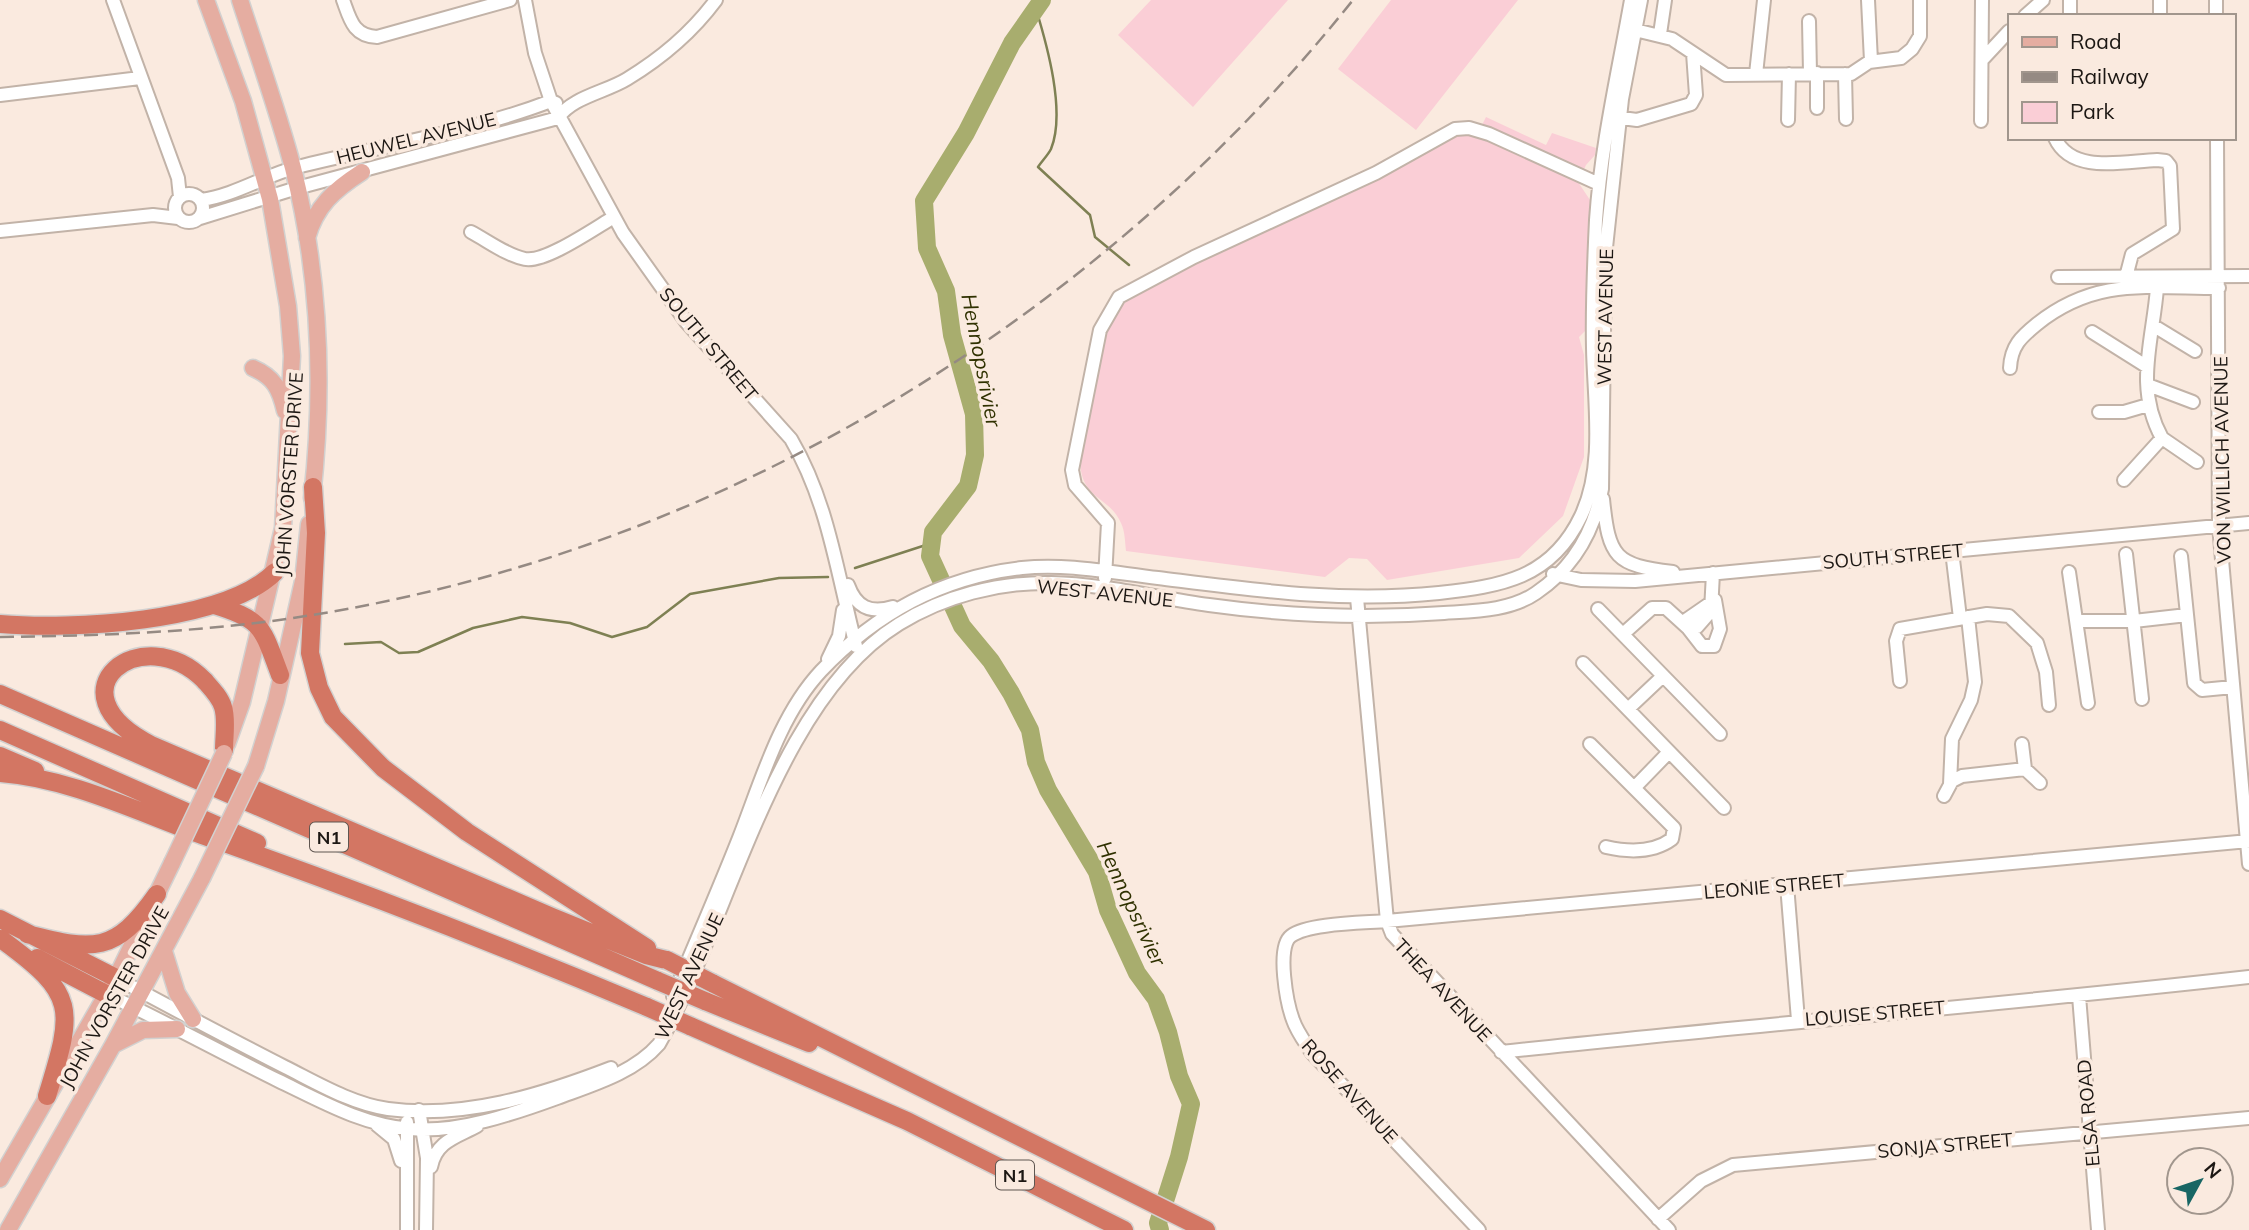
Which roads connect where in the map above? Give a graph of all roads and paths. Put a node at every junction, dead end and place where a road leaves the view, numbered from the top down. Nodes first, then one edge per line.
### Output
1 (113, 0) edge
2 (206, 0) edge
3 (240, 0) edge
4 (343, 0) edge
5 (510, 0) edge
6 (525, 0) edge
7 (1631, 0) edge
8 (1641, 0) edge
9 (1665, 0) edge
10 (1764, 0) edge
11 (1868, 0) edge
12 (1920, 0) edge
13 (1982, 0) edge
14 (2043, 0) edge
15 (711, 2) edge
16 (2027, 14) edge
17 (1809, 21) dead end
18 (1631, 29) junction
19 (2008, 32) edge
20 (1660, 34) junction
21 (1693, 53) junction
22 (1982, 60) junction
23 (1871, 61) junction
24 (1813, 73) junction
25 (1756, 74) junction
26 (1789, 74) junction
27 (1846, 74) junction
28 (140, 78) junction
29 (0, 95) edge
30 (551, 100) junction
31 (1817, 108) dead end
32 (562, 113) junction
33 (1615, 117) junction
34 (1846, 119) dead end
35 (1788, 120) dead end
36 (1981, 121) dead end
37 (2056, 140) edge
38 (2217, 140) edge
39 (293, 168) junction
40 (362, 173) junction
41 (265, 179) junction
42 (1600, 184) junction
43 (297, 188) junction
44 (270, 199) junction
45 (185, 202) junction
46 (614, 217) junction
47 (200, 218) junction
48 (0, 231) edge
49 (471, 232) dead end
50 (306, 240) junction
51 (2249, 276) edge
52 (2058, 277) dead end
53 (2126, 277) junction
54 (2219, 283) junction
55 (2157, 288) junction
56 (2154, 326) junction
57 (2092, 332) dead end
58 (2195, 351) dead end
59 (2146, 366) junction
60 (253, 368) dead end
61 (2010, 368) dead end
62 (2148, 385) junction
63 (2193, 402) dead end
64 (2148, 405) junction
65 (2099, 412) dead end
66 (289, 424) junction
67 (2162, 438) junction
68 (2197, 462) dead end
69 (2124, 480) dead end
70 (313, 486) junction
71 (1602, 488) junction
72 (2249, 523) edge
73 (2220, 526) junction
74 (1952, 551) junction
75 (2126, 554) dead end
76 (2181, 556) dead end
77 (838, 558) junction
78 (1540, 566) junction
79 (275, 572) junction
80 (1105, 572) junction
81 (2069, 572) dead end
82 (1713, 573) junction
83 (1696, 575) junction
84 (1557, 576) junction
85 (1103, 589) junction
86 (844, 593) junction
87 (1712, 597) junction
88 (1357, 598) junction
89 (903, 603) junction
90 (214, 605) junction
91 (1598, 609) dead end
92 (2187, 615) junction
93 (1964, 617) junction
94 (1359, 618) junction
95 (2077, 621) junction
96 (2133, 621) junction
97 (0, 624) edge
98 (259, 625) junction
99 (1686, 625) junction
100 (1623, 634) junction
101 (854, 639) junction
102 (859, 656) junction
103 (1583, 663) dead end
104 (823, 669) junction
105 (280, 675) junction
106 (1663, 676) junction
107 (1900, 681) dead end
108 (2233, 687) junction
109 (0, 694) edge
110 (2142, 699) dead end
111 (2088, 703) dead end
112 (2049, 705) dead end
113 (1628, 709) junction
114 (0, 730) edge
115 (1720, 734) dead end
116 (1590, 744) dead end
117 (2022, 744) dead end
118 (224, 751) junction
119 (1669, 752) junction
120 (0, 756) edge
121 (2025, 769) junction
122 (0, 773) edge
123 (2040, 783) dead end
124 (1950, 784) junction
125 (1634, 787) junction
126 (90, 794) junction
127 (1944, 796) dead end
128 (1724, 808) dead end
129 (2248, 841) edge
130 (1606, 847) dead end
131 (2249, 864) edge
132 (1787, 885) junction
133 (1385, 892) junction
134 (157, 894) junction
135 (389, 901) junction
136 (0, 919) edge
137 (1409, 919) junction
138 (1388, 921) junction
139 (1300, 931) joint
140 (27, 934) junction
141 (1, 939) edge
142 (164, 951) junction
143 (667, 960) junction
144 (2249, 977) edge
145 (111, 986) junction
146 (141, 991) junction
147 (2079, 996) junction
148 (133, 1007) junction
149 (193, 1019) junction
150 (1798, 1020) junction
151 (177, 1029) junction
152 (113, 1045) junction
153 (1501, 1052) junction
154 (919, 1088) junction
155 (47, 1096) junction
156 (413, 1111) junction
157 (500, 1115) junction
158 (2249, 1118) edge
159 (374, 1122) junction
160 (407, 1129) junction
161 (422, 1129) junction
162 (2090, 1133) junction
163 (406, 1178) junction
164 (0, 1180) edge
165 (428, 1181) junction
166 (1658, 1219) junction
167 (8, 1230) edge
168 (407, 1230) edge
169 (426, 1230) edge
170 (1123, 1230) edge
171 (1206, 1230) edge
172 (1479, 1230) edge
173 (1669, 1230) edge
174 (2098, 1230) edge

1 - 28 street
2 - 41 main road, JOHN VORSTER DRIVE
3 - 39 main road, JOHN VORSTER DRIVE
4 - 5 street
6 - 30 street, SOUTH STREET
7 - 18 street, WEST AVENUE
8 - 18 street, WEST AVENUE
9 - 20 street
10 - 25 street
11 - 23 street
12 - 23 street
13 - 22 street
14 - 16 street
15 - 32 street, HEUWEL AVENUE
17 - 24 street
18 - 20 street
18 - 33 street, WEST AVENUE
19 - 22 street
20 - 21 street
21 - 25 street
21 - 33 street
22 - 36 street
23 - 27 street
24 - 26 street
24 - 27 street
24 - 31 street
25 - 26 street
26 - 35 street
27 - 34 street
28 - 29 street
28 - 45 street
30 - 32 street, SOUTH STREET
30 - 39 street, HEUWEL AVENUE
32 - 40 street, HEUWEL AVENUE
32 - 46 street, SOUTH STREET
33 - 42 street, WEST AVENUE
33 - 71 street, WEST AVENUE
37 - 53 street
38 - 54 street, VON WILLICH AVENUE
39 - 41 street, HEUWEL AVENUE
39 - 43 main road, JOHN VORSTER DRIVE
40 - 43 street, HEUWEL AVENUE
40 - 50 main road
41 - 44 main road, JOHN VORSTER DRIVE
41 - 45 street, HEUWEL AVENUE
42 - 78 street, WEST AVENUE
42 - 80 street
43 - 44 street, HEUWEL AVENUE
43 - 50 main road, JOHN VORSTER DRIVE
44 - 47 street, HEUWEL AVENUE
44 - 66 main road, JOHN VORSTER DRIVE
45 - 47 street
45 - 47 street, HEUWEL AVENUE
45 - 48 street
46 - 49 street
46 - 77 street, SOUTH STREET
50 - 70 main road, JOHN VORSTER DRIVE
51 - 54 street
52 - 53 street
53 - 54 street
54 - 55 street
54 - 73 street, VON WILLICH AVENUE
55 - 56 street
55 - 61 street
56 - 58 street
56 - 59 street
57 - 59 street
59 - 62 street
60 - 66 main road
62 - 63 street
62 - 64 street
64 - 65 street
64 - 67 street
66 - 79 main road, JOHN VORSTER DRIVE
67 - 68 street
67 - 69 street
70 - 105 main road, JOHN VORSTER DRIVE
70 - 143 highway
71 - 83 street
71 - 84 street, WEST AVENUE
72 - 73 street, SOUTH STREET
73 - 74 street, SOUTH STREET
73 - 108 street, VON WILLICH AVENUE
74 - 82 street, SOUTH STREET
74 - 93 street
75 - 96 street
76 - 92 street
77 - 86 street, SOUTH STREET
77 - 89 street
78 - 84 street, SOUTH STREET
78 - 88 street, WEST AVENUE
79 - 90 highway
79 - 98 main road, JOHN VORSTER DRIVE
80 - 85 street
80 - 88 street, WEST AVENUE
80 - 89 street, WEST AVENUE
81 - 95 street
82 - 83 street, SOUTH STREET
82 - 87 street
83 - 84 street, SOUTH STREET
84 - 94 street, WEST AVENUE
85 - 94 street, WEST AVENUE
85 - 102 street, WEST AVENUE
86 - 101 street, SOUTH STREET
86 - 104 street
87 - 99 street
87 - 99 street
88 - 94 street, THEA AVENUE
89 - 101 street, WEST AVENUE
90 - 97 highway
90 - 98 highway
91 - 100 street
92 - 96 street
92 - 108 street
93 - 107 street
93 - 112 street
93 - 124 street
94 - 133 street, THEA AVENUE
95 - 96 street
95 - 111 street
96 - 110 street
98 - 105 highway
98 - 118 main road, JOHN VORSTER DRIVE
99 - 100 street
100 - 106 street
101 - 102 street, SOUTH STREET
101 - 104 street, WEST AVENUE
102 - 157 street, WEST AVENUE
103 - 113 street
104 - 156 street, WEST AVENUE
105 - 142 main road, JOHN VORSTER DRIVE, bridge
106 - 113 street
106 - 115 street
108 - 129 street, VON WILLICH AVENUE
109 - 154 highway, N1, bridge
113 - 119 street
114 - 135 highway, N1
116 - 125 street
117 - 121 street
118 - 134 main road, JOHN VORSTER DRIVE, bridge
118 - 143 highway
119 - 125 street
119 - 128 street
120 - 126 highway
121 - 123 street
121 - 124 street
122 - 126 highway
124 - 127 street
125 - 130 street
126 - 135 highway
129 - 131 street, VON WILLICH AVENUE
129 - 132 street, LEONIE STREET
132 - 137 street, LEONIE STREET
132 - 150 street
133 - 137 street
133 - 138 street, THEA AVENUE
134 - 140 highway
134 - 145 main road, JOHN VORSTER DRIVE
135 - 170 highway, N1, bridge
136 - 140 highway
137 - 138 street, LEONIE STREET
138 - 139 street, LEONIE STREET
138 - 153 street, THEA AVENUE
139 - 172 street, ROSE AVENUE
140 - 145 highway
141 - 145 highway
141 - 155 highway
142 - 146 main road, JOHN VORSTER DRIVE
142 - 149 main road
143 - 154 highway, bridge
144 - 147 street, LOUISE STREET
145 - 146 street, WEST AVENUE
145 - 148 street, WEST AVENUE
145 - 155 main road, JOHN VORSTER DRIVE
146 - 148 main road, JOHN VORSTER DRIVE
146 - 149 street, WEST AVENUE
147 - 150 street, LOUISE STREET
147 - 162 street, ELSA ROAD
148 - 151 street, WEST AVENUE
148 - 152 main road, JOHN VORSTER DRIVE
149 - 156 street, WEST AVENUE
150 - 153 street, LOUISE STREET
151 - 152 main road
151 - 159 street, WEST AVENUE
152 - 167 main road, JOHN VORSTER DRIVE
153 - 166 street, THEA AVENUE
154 - 171 highway, N1
155 - 164 main road, JOHN VORSTER DRIVE
156 - 160 street
156 - 161 street
157 - 161 street, WEST AVENUE
157 - 165 street
158 - 162 street, SONJA STREET
159 - 160 street, WEST AVENUE
159 - 163 street
160 - 161 street, WEST AVENUE
160 - 163 street
161 - 165 street
162 - 166 street, SONJA STREET
162 - 174 street, ELSA ROAD
163 - 168 street
165 - 169 street
166 - 173 street, THEA AVENUE

